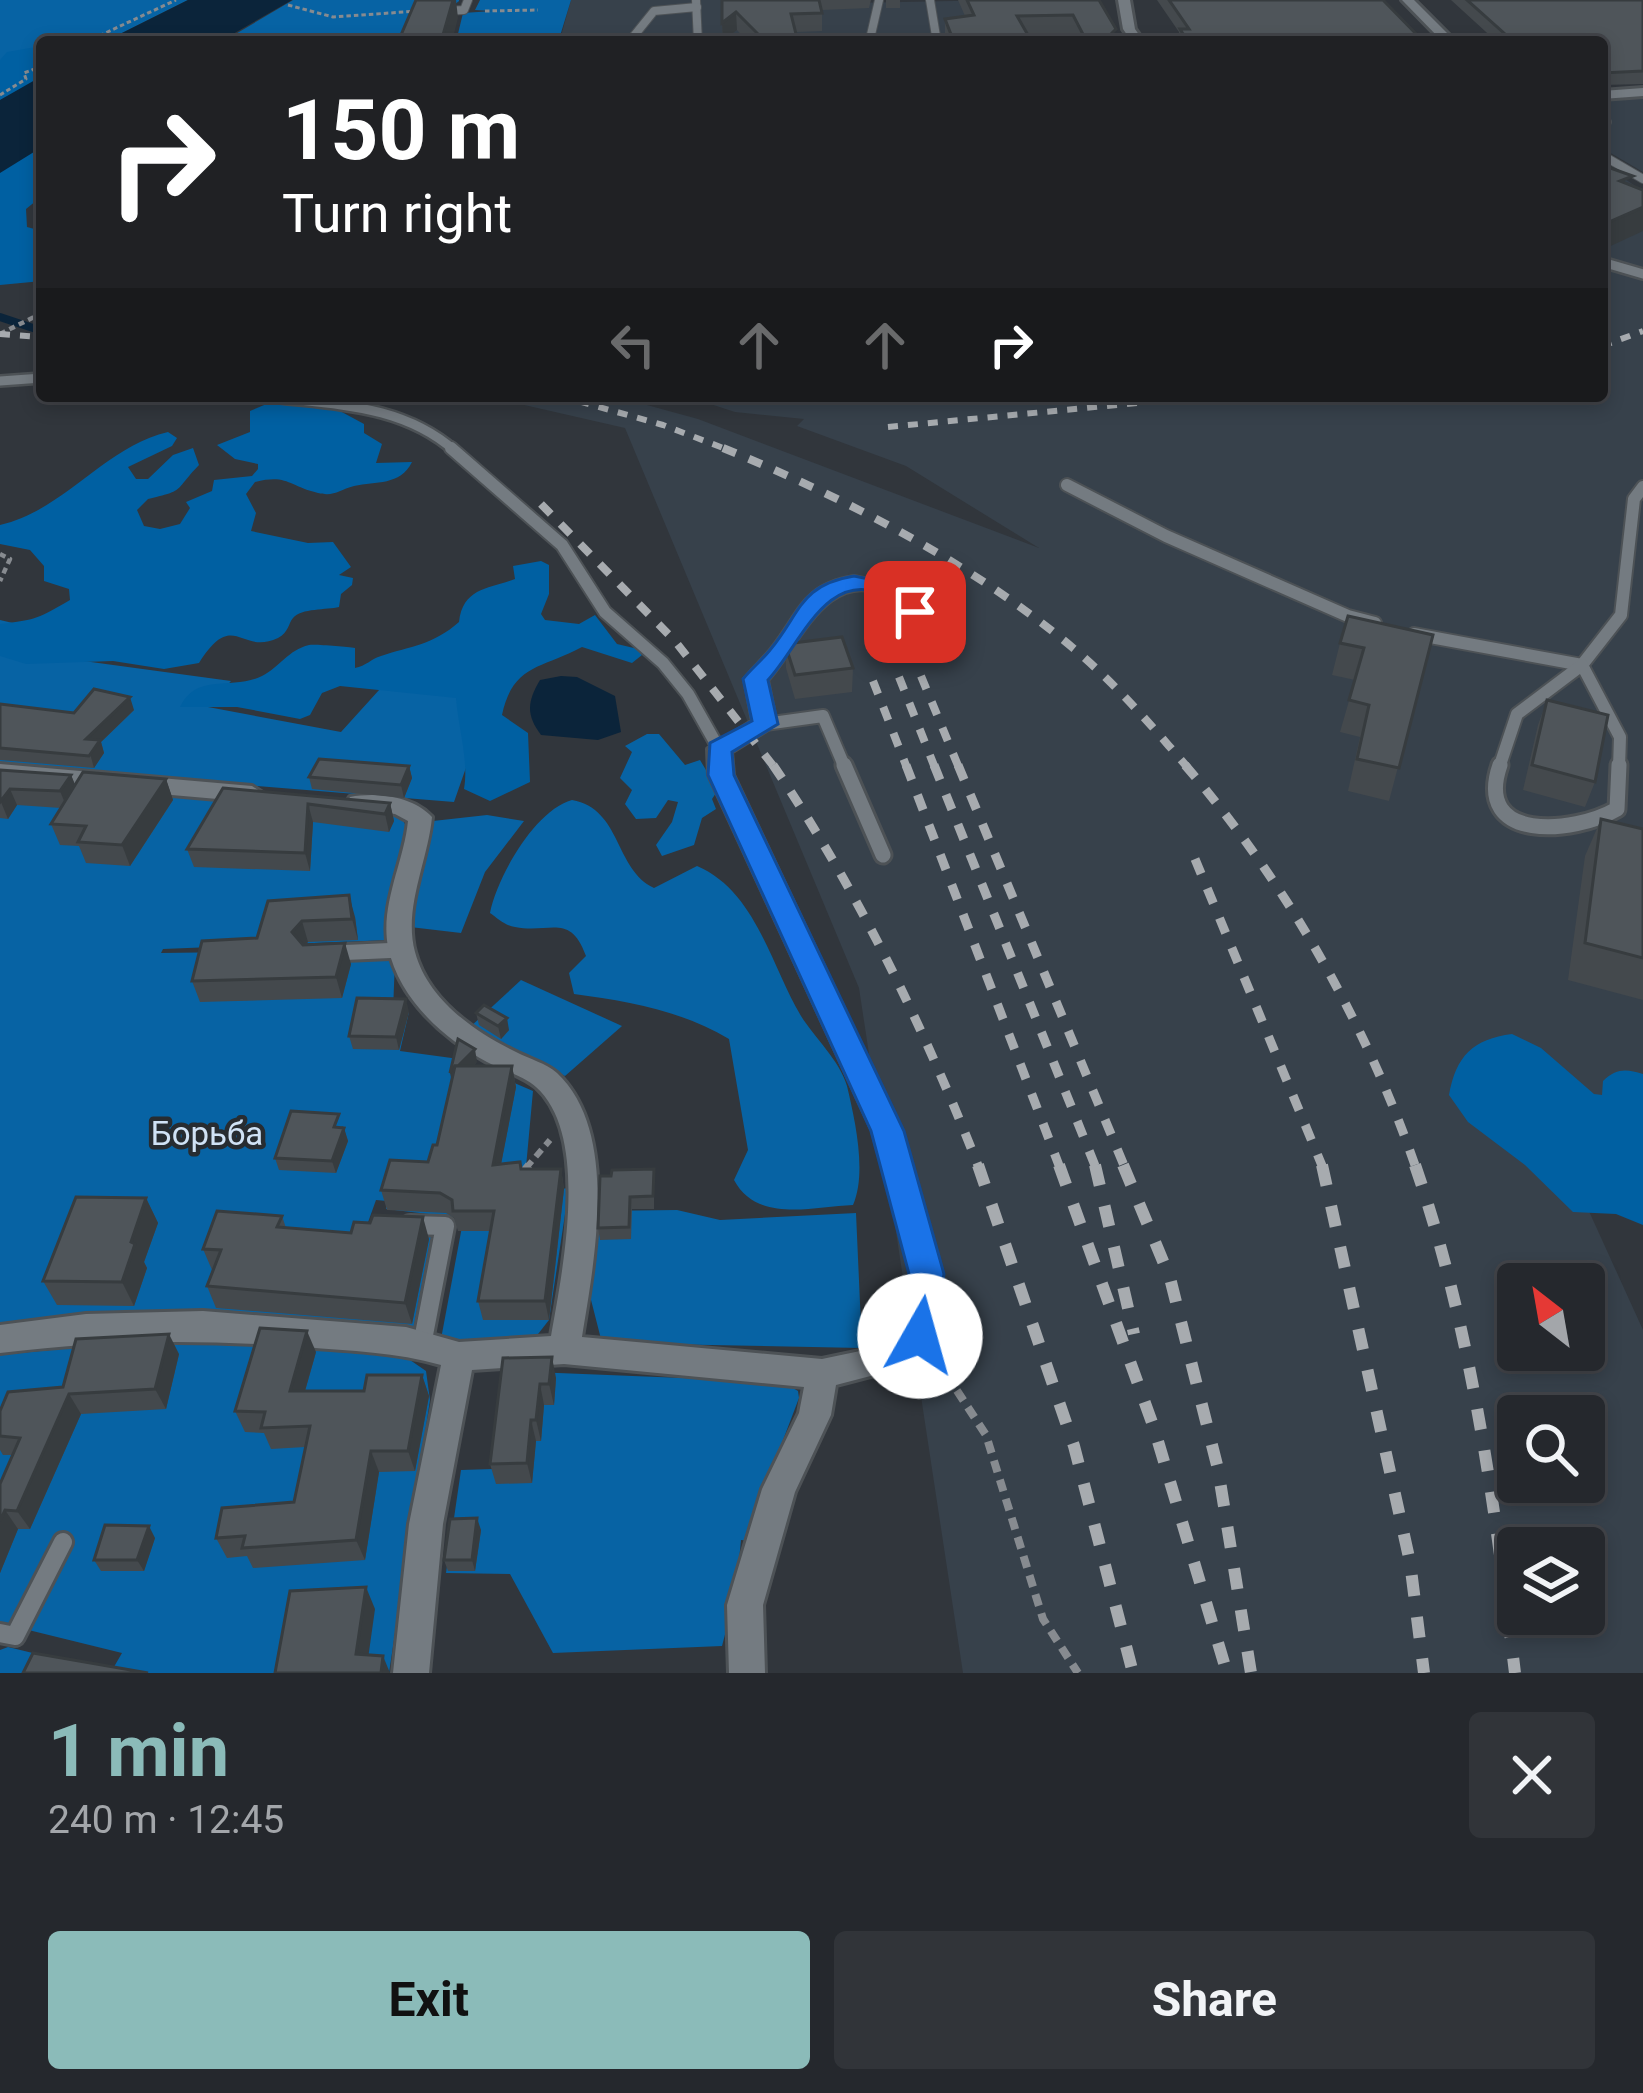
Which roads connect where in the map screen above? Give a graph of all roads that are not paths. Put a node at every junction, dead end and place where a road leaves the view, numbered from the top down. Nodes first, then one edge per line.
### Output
1 (468, 0) edge
2 (879, 0) edge
3 (930, 0) edge
4 (1124, 0) edge
5 (1408, 0) edge
6 (696, 3) edge
7 (434, 11) edge
8 (634, 36) edge
9 (698, 36) edge
10 (871, 36) edge
11 (936, 36) edge
12 (1134, 36) edge
13 (1444, 36) edge
14 (1643, 92) edge
15 (1608, 95) edge
16 (1608, 159) edge
17 (1643, 179) edge
18 (1608, 264) edge
19 (1643, 274) edge
20 (36, 378) edge
21 (0, 381) edge
22 (309, 402) edge
23 (1067, 485) dead end
24 (1643, 487) edge
25 (934, 634) dead end
26 (1582, 665) junction
27 (765, 724) junction
28 (719, 749) junction
29 (0, 772) edge
30 (282, 796) edge
31 (329, 800) edge
32 (883, 855) dead end
33 (401, 950) junction
34 (310, 953) edge
35 (380, 1223) edge
36 (0, 1339) edge
37 (422, 1345) junction
38 (564, 1350) junction
39 (459, 1356) junction
40 (821, 1374) junction
41 (63, 1542) dead end
42 (0, 1633) edge
43 (411, 1673) edge
44 (747, 1673) edge

1 - 7 lane
2 - 10 lane
3 - 11 lane
4 - 12 street
5 - 13 street
6 - 8 lane
6 - 9 lane
14 - 15 street
16 - 17 lane
18 - 19 lane
20 - 21 lane
22 - 28 lane
23 - 26 lane
24 - 26 lane
25 - 27 street
26 - 26 lane
27 - 28 street
27 - 32 lane
28 - 40 street
29 - 30 street
31 - 33 street
33 - 34 lane
33 - 38 street
35 - 37 lane
36 - 37 street
37 - 39 street
38 - 39 street
38 - 40 street
39 - 43 street
40 - 44 street
41 - 42 lane

